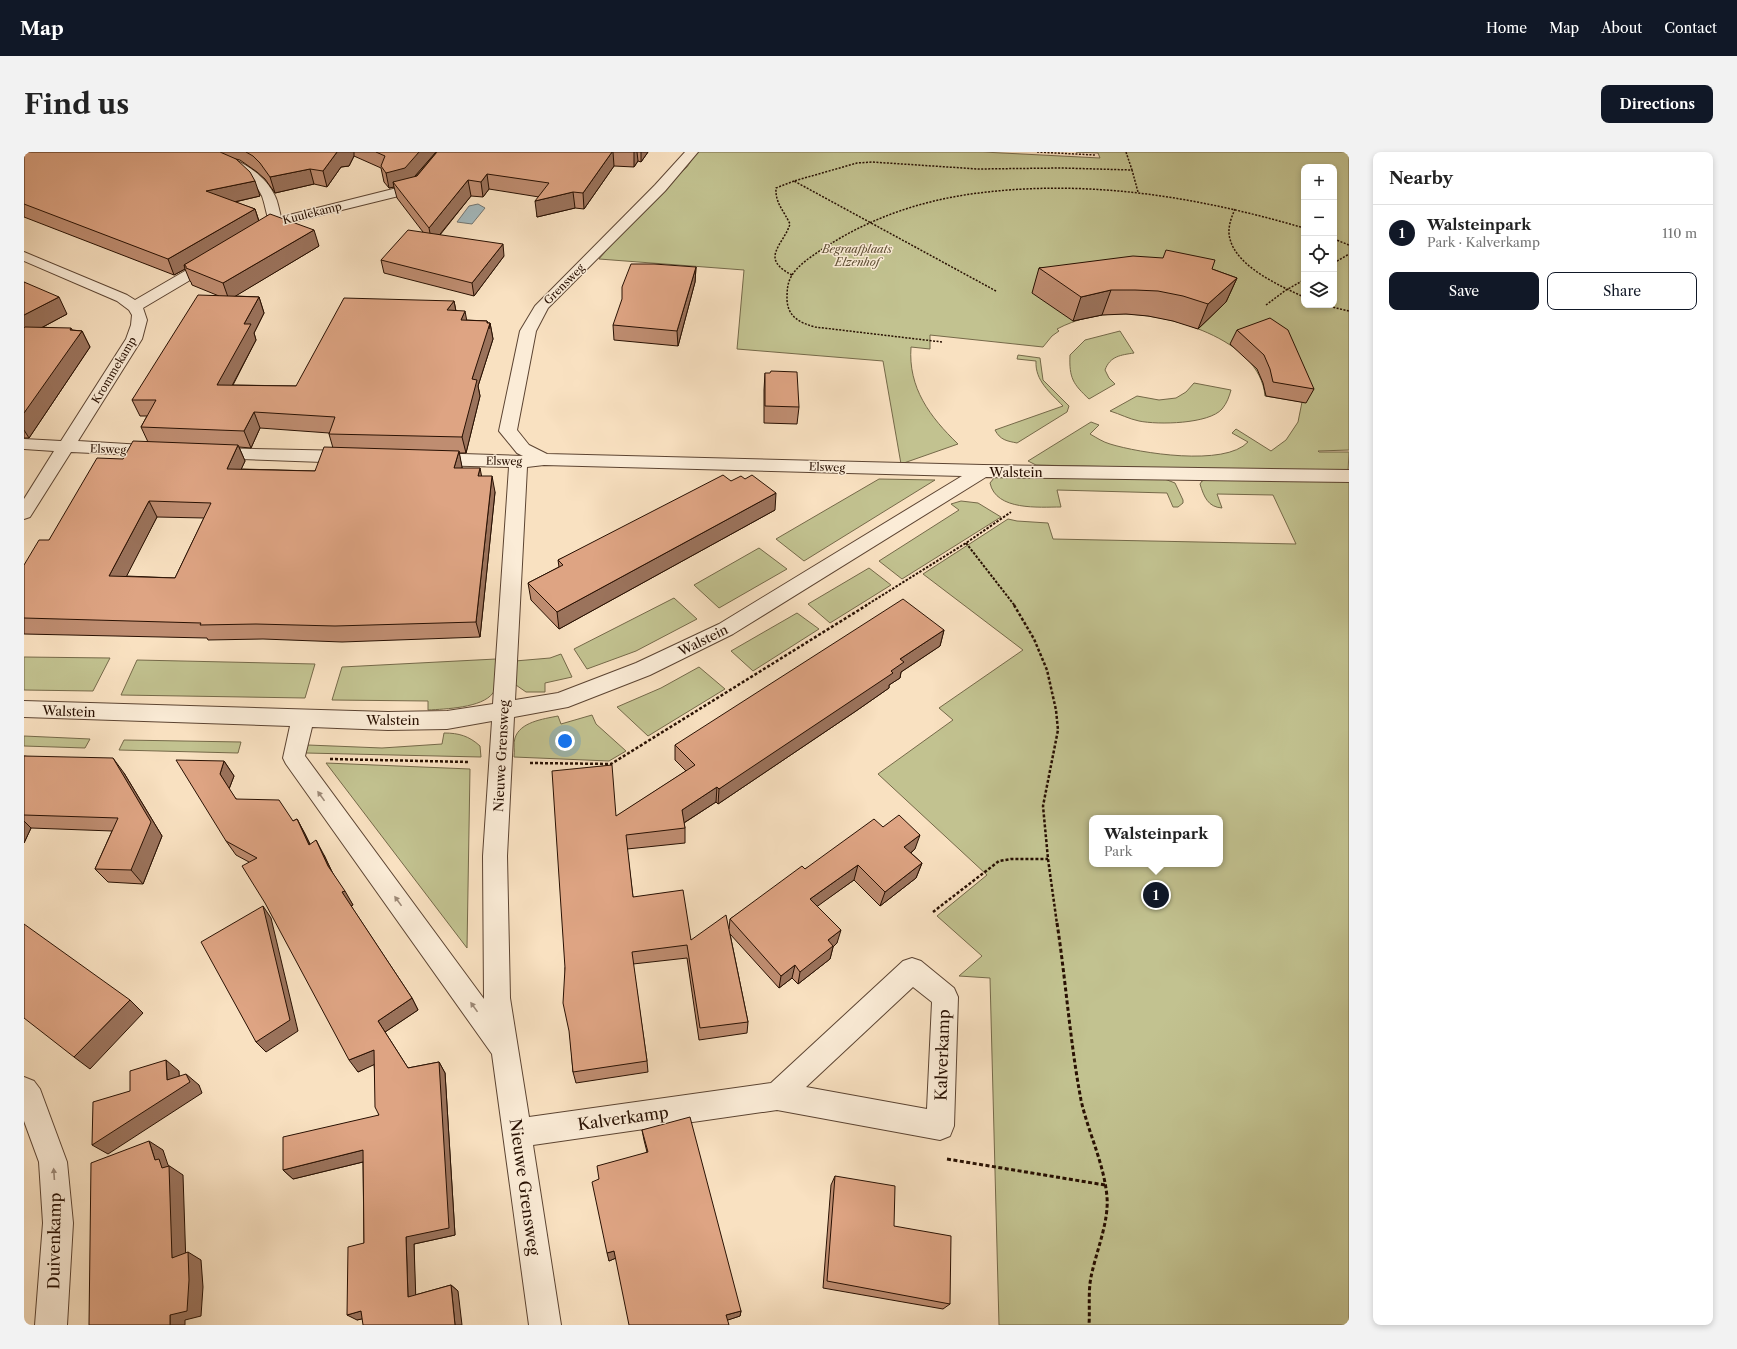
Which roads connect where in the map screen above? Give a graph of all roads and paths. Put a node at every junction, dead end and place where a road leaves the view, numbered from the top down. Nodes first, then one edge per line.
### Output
1 (202, 152) edge
2 (445, 152) edge
3 (692, 152) edge
4 (1037, 152) edge
5 (1126, 152) edge
6 (1095, 155) dead end
7 (1132, 170) junction
8 (794, 181) junction
9 (1138, 192) junction
10 (1235, 209) junction
11 (276, 222) junction
12 (871, 222) junction
13 (1301, 227) edge
14 (249, 238) edge
15 (1337, 241) edge
16 (1349, 245) edge
17 (223, 254) edge
18 (1349, 254) edge
19 (24, 256) edge
20 (1337, 261) edge
21 (792, 275) junction
22 (1301, 282) edge
23 (996, 290) dead end
24 (1286, 290) junction
25 (1301, 296) edge
26 (1266, 305) dead end
27 (136, 306) junction
28 (1336, 308) edge
29 (1349, 311) edge
30 (942, 342) dead end
31 (24, 444) edge
32 (67, 446) junction
33 (174, 451) edge
34 (197, 452) edge
35 (366, 457) edge
36 (412, 458) edge
37 (544, 459) junction
38 (518, 462) junction
39 (983, 471) junction
40 (1349, 476) edge
41 (24, 513) edge
42 (966, 543) dead end
43 (24, 709) edge
44 (503, 711) junction
45 (303, 718) junction
46 (1048, 859) junction
47 (933, 912) dead end
48 (505, 1050) junction
49 (24, 1091) edge
50 (777, 1096) junction
51 (518, 1133) junction
52 (994, 1167) dead end
53 (1105, 1185) junction
54 (51, 1325) edge
55 (545, 1325) edge
56 (1089, 1325) edge

1 - 11 street
2 - 11 street, Kuulekamp
3 - 37 street, Grensweg
4 - 6 path
5 - 7 path
7 - 8 path
7 - 9 path
8 - 12 path
8 - 21 path
9 - 10 path
9 - 12 path
10 - 13 path
10 - 24 path
11 - 14 street, Kuulekamp
12 - 21 path
12 - 23 path
15 - 16 path
17 - 27 street
18 - 20 path
19 - 27 street
21 - 30 path
22 - 24 path
24 - 25 path
24 - 26 path
27 - 32 street, Krommekamp
28 - 29 path
31 - 32 street, Elsweg
32 - 33 street, Elsweg
32 - 41 street, Krommekamp
34 - 35 street
36 - 38 street, Elsweg
37 - 38 street, Elsweg
37 - 39 street, Elsweg
38 - 44 street, Nieuwe Grensweg
39 - 40 street, Walstein
39 - 44 street, Walstein
42 - 46 path
43 - 45 street, Walstein
44 - 45 street, Walstein
44 - 48 street, Nieuwe Grensweg
48 -> 45 street, Nieuwe Grensweg
46 - 47 path
46 - 53 path
48 - 51 street, Nieuwe Grensweg
54 -> 49 street, Duivenkamp
50 - 50 street, Kalverkamp
50 - 51 street, Kalverkamp
51 - 55 street, Nieuwe Grensweg
52 - 53 path
53 - 56 path

